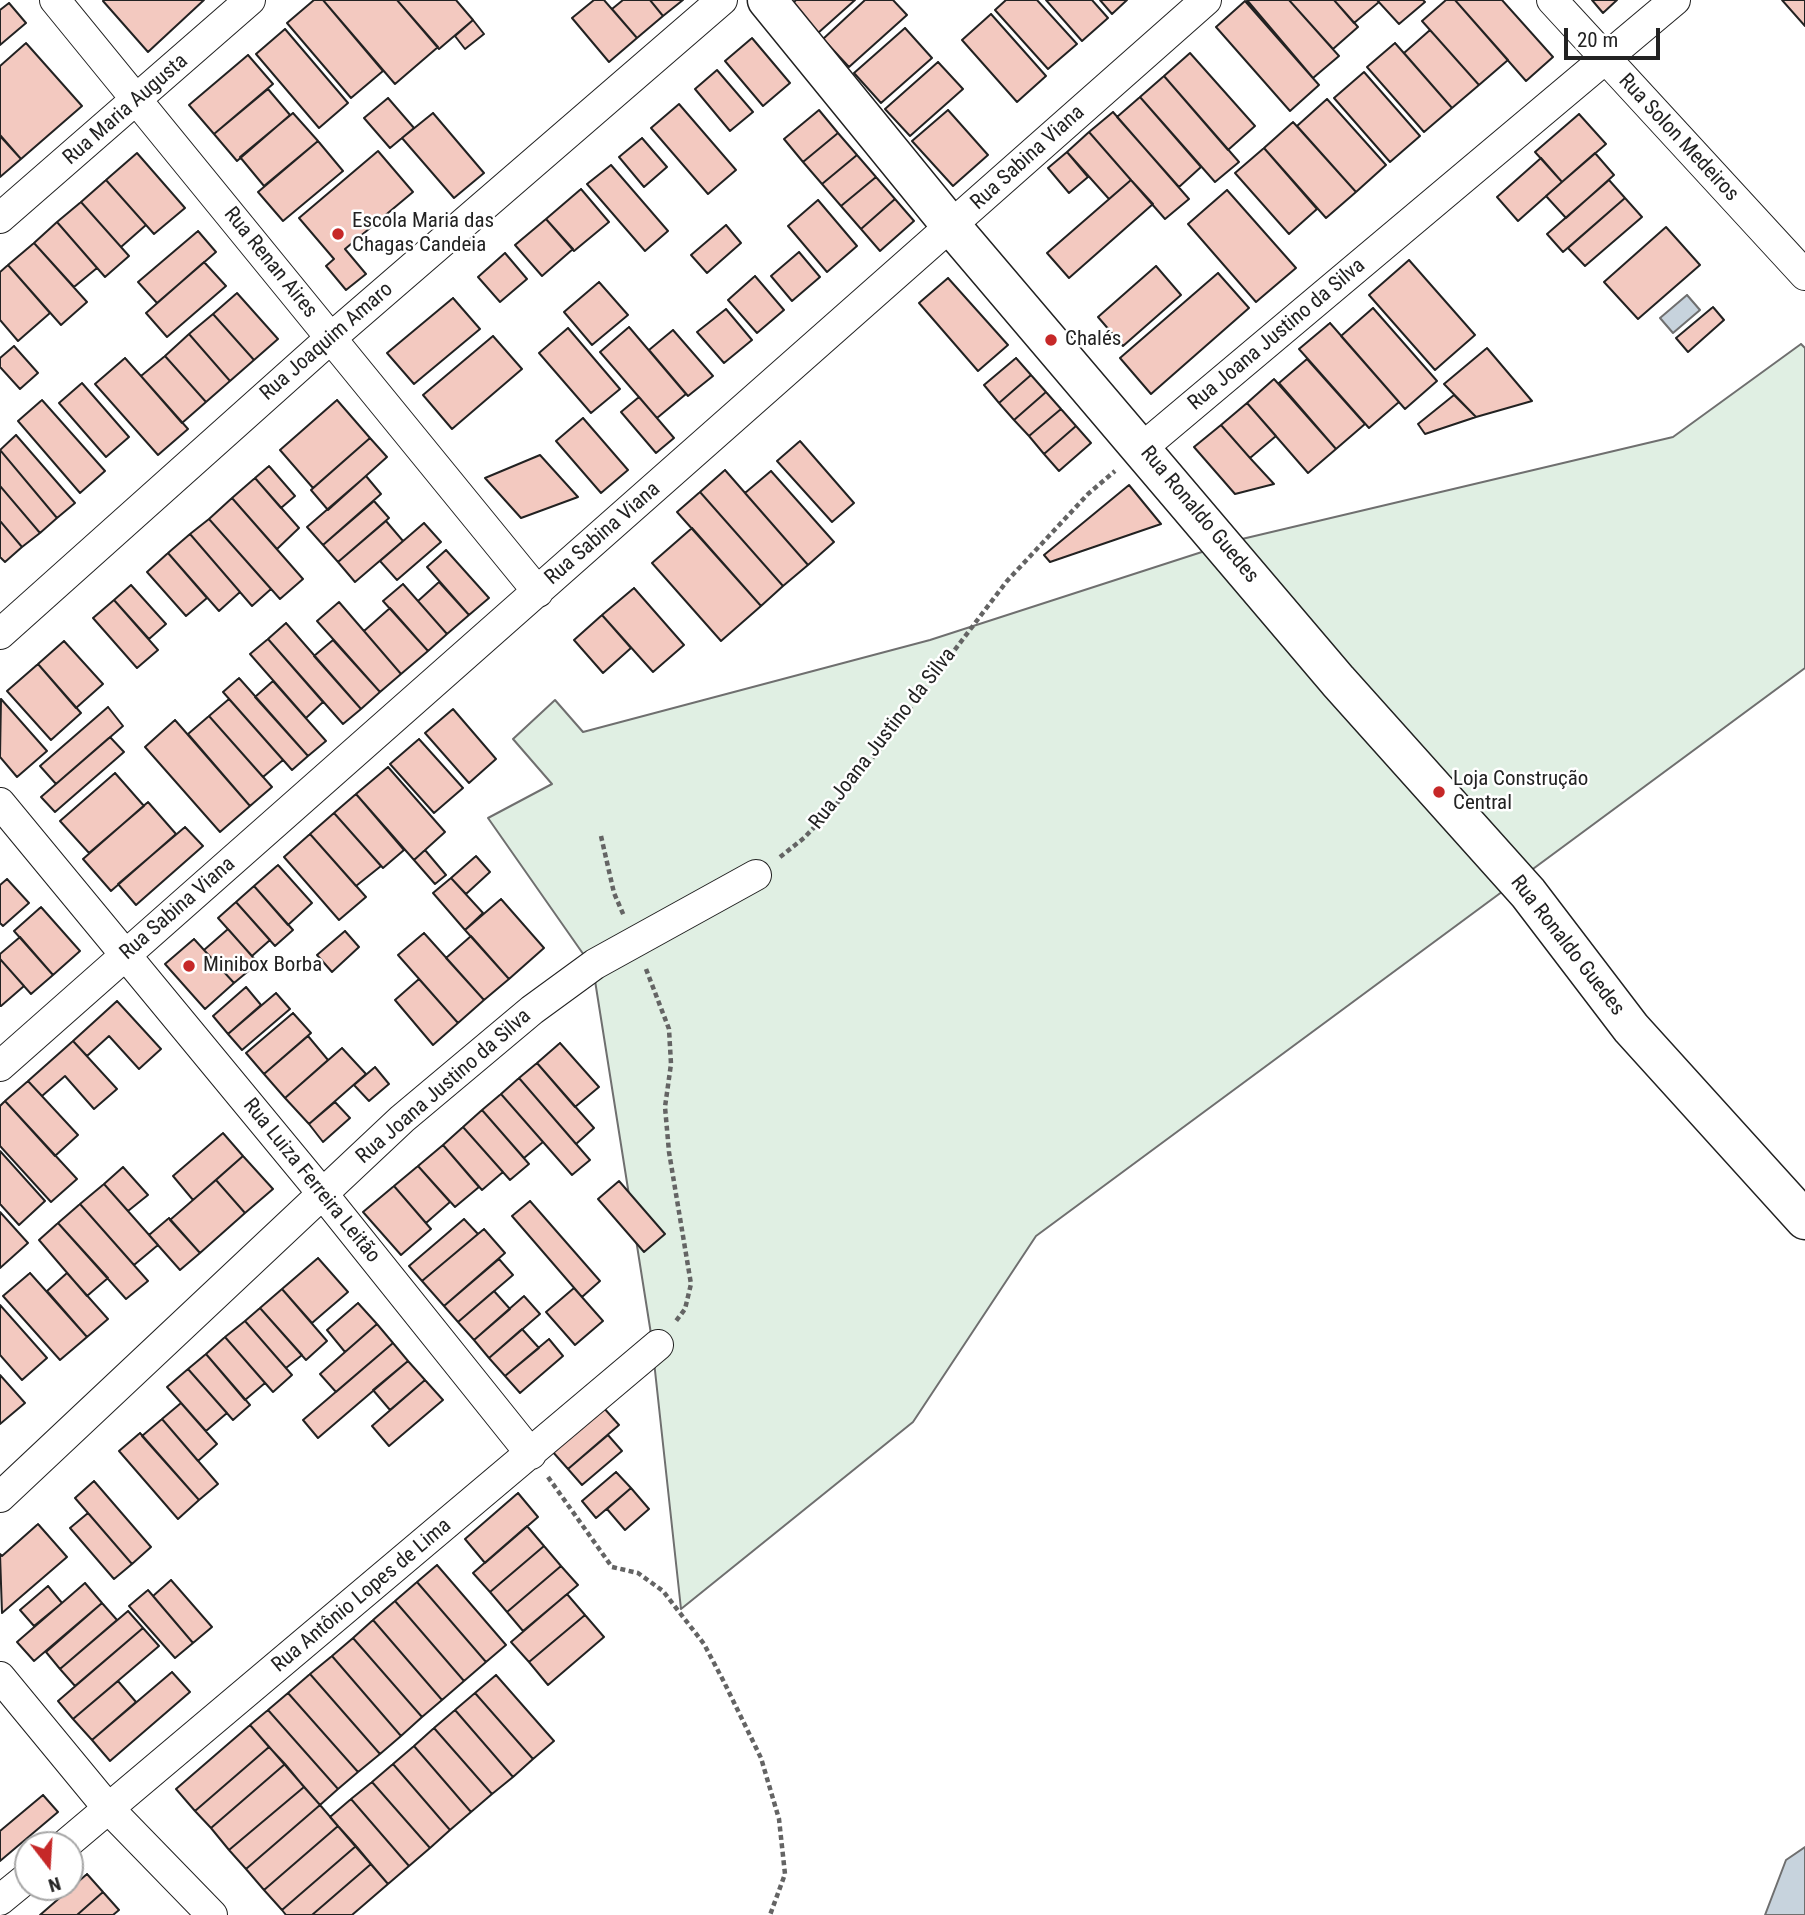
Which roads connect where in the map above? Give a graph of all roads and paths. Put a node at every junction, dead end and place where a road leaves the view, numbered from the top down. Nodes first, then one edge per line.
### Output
1 (55, 0) edge
2 (250, 0) edge
3 (722, 0) edge
4 (767, 0) edge
5 (1206, 0) edge
6 (1552, 0) edge
7 (1675, 0) edge
8 (1606, 60) junction
9 (137, 101) junction
10 (0, 218) edge
11 (952, 227) junction
12 (1803, 268) edge
13 (332, 337) junction
14 (1142, 447) junction
15 (538, 592) junction
16 (0, 634) edge
17 (0, 803) edge
18 (601, 836) dead end
19 (756, 876) joint
20 (636, 941) junction
21 (125, 956) junction
22 (0, 1066) edge
23 (323, 1193) junction
24 (1805, 1220) edge
25 (658, 1345) joint
26 (531, 1454) junction
27 (0, 1497) edge
28 (0, 1677) edge
29 (108, 1808) junction
30 (81, 1831) edge
31 (14, 1888) edge
32 (0, 1900) edge
33 (212, 1915) edge
34 (770, 1915) edge

1 - 9 street, Rua Renan Aires
2 - 9 street, Rua Maria Augusta
3 - 13 street, Rua Joaquim Amaro
4 - 11 main road, Rua Ronaldo Guedes
5 - 11 street, Rua Sabina Viana
6 - 8 street, Rua Solon Medeiros
7 - 8 street, Rua Joana Justino da Silva
8 - 12 street, Rua Solon Medeiros
8 - 14 street, Rua Joana Justino da Silva
9 - 10 street, Rua Maria Augusta
9 - 13 street, Rua Renan Aires
11 - 14 main road, Rua Ronaldo Guedes
11 - 15 street, Rua Sabina Viana
13 - 15 street, Rua Renan Aires
13 - 16 street, Rua Joaquim Amaro
14 - 19 path, Rua Joana Justino da Silva
14 - 24 main road, Rua Ronaldo Guedes
15 - 21 street, Rua Sabina Viana
17 - 21 street, Rua Luiza Ferreira Leitão
18 - 20 path
19 - 20 street, Rua Joana Justino da Silva
20 - 23 street, Rua Joana Justino da Silva
20 - 25 path
21 - 22 street, Rua Sabina Viana
21 - 23 street, Rua Luiza Ferreira Leitão
23 - 26 street, Rua Luiza Ferreira Leitão
23 - 27 street, Rua Joana Justino da Silva
25 - 26 street, Rua Antônio Lopes de Lima
26 - 29 street, Rua Antônio Lopes de Lima
26 - 34 path
28 - 29 street
29 - 30 street, Rua Antônio Lopes de Lima
29 - 33 street
31 - 32 street

